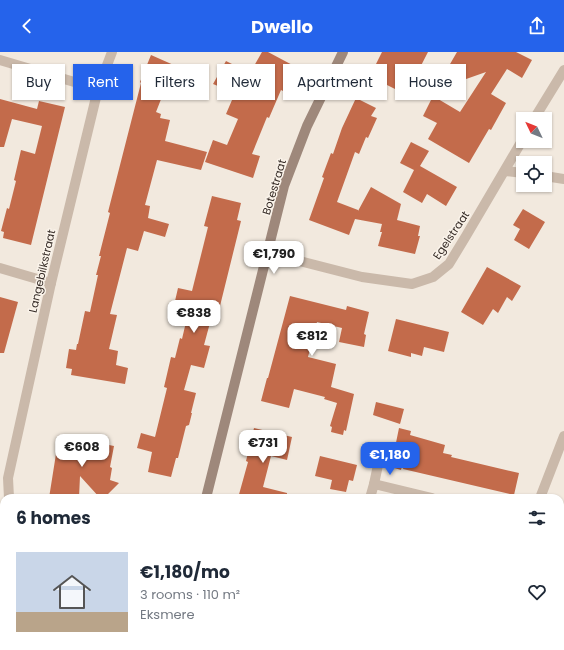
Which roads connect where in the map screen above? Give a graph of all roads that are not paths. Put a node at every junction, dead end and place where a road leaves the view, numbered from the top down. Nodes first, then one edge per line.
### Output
1 (112, 52) edge
2 (343, 52) edge
3 (0, 60) edge
4 (107, 64) edge
5 (564, 70) edge
6 (73, 82) edge
7 (95, 100) edge
8 (538, 112) edge
9 (518, 148) edge
10 (505, 171) junction
11 (516, 172) edge
12 (552, 177) edge
13 (564, 179) edge
14 (268, 253) junction
15 (0, 268) edge
16 (51, 282) junction
17 (564, 436) edge
18 (378, 465) dead end
19 (4, 476) edge
20 (374, 484) junction
21 (8, 494) edge
22 (207, 494) edge
23 (371, 494) edge
24 (415, 494) edge
25 (542, 494) edge

1 - 4 street, Langebilkstraat
2 - 14 street, Botestraat
3 - 6 street
5 - 8 street
7 - 16 street, Langebilkstraat
9 - 10 street, Egelstraat
10 - 11 street
10 - 14 street, Egelstraat
12 - 13 street
14 - 22 street, Botestraat
15 - 16 street
16 - 19 street, Langebilkstraat
17 - 25 street
18 - 20 street
19 - 21 street, Langebilkstraat
20 - 23 street
20 - 24 street

